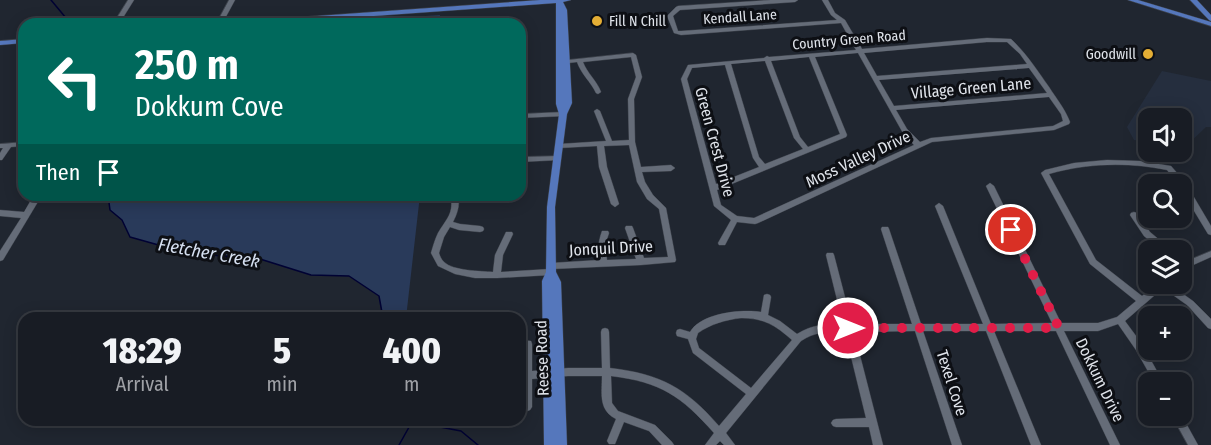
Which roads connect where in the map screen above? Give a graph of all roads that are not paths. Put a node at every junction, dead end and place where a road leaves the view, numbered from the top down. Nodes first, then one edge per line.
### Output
1 (131, 0) edge
2 (232, 0) edge
3 (559, 0) edge
4 (568, 0) edge
5 (795, 0) edge
6 (825, 0) edge
7 (1131, 0) edge
8 (1193, 0) edge
9 (120, 18) edge
10 (222, 18) edge
11 (314, 18) edge
12 (1211, 19) edge
13 (843, 21) junction
14 (1211, 24) edge
15 (18, 42) edge
16 (0, 43) edge
17 (860, 50) junction
18 (811, 55) junction
19 (767, 58) junction
20 (580, 61) junction
21 (562, 62) junction
22 (727, 62) junction
23 (690, 66) joint
24 (1030, 66) junction
25 (875, 78) junction
26 (598, 92) dead end
27 (1052, 95) junction
28 (892, 108) junction
29 (597, 111) dead end
30 (563, 114) junction
31 (526, 116) edge
32 (632, 142) junction
33 (610, 143) junction
34 (18, 144) edge
35 (600, 144) junction
36 (9, 145) junction
37 (918, 145) junction
38 (0, 146) edge
39 (559, 146) junction
40 (807, 150) junction
41 (0, 158) edge
42 (557, 158) junction
43 (526, 160) edge
44 (671, 168) dead end
45 (764, 168) junction
46 (639, 170) junction
47 (1174, 174) edge
48 (990, 186) dead end
49 (714, 188) junction
50 (34, 201) edge
51 (456, 201) edge
52 (1192, 201) edge
53 (615, 204) dead end
54 (939, 206) dead end
55 (0, 213) edge
56 (26, 215) junction
57 (1134, 215) dead end
58 (735, 219) junction
59 (449, 223) junction
60 (480, 228) dead end
61 (629, 228) dead end
62 (885, 229) dead end
63 (1211, 232) edge
64 (605, 233) dead end
65 (508, 234) dead end
66 (1154, 240) edge
67 (722, 243) dead end
68 (1211, 254) edge
69 (830, 255) dead end
70 (0, 258) edge
71 (1192, 261) edge
72 (641, 262) junction
73 (603, 264) junction
74 (551, 269) junction
75 (497, 274) junction
76 (1151, 294) edge
77 (1177, 294) edge
78 (767, 297) dead end
79 (1142, 301) junction
80 (764, 317) junction
81 (1120, 320) junction
82 (1211, 325) edge
83 (988, 327) junction
84 (848, 328) junction
85 (918, 328) junction
86 (1059, 328) junction
87 (605, 332) dead end
88 (680, 333) dead end
89 (692, 336) junction
90 (797, 339) junction
91 (526, 365) edge
92 (605, 372) junction
93 (1153, 372) edge
94 (554, 373) junction
95 (527, 375) junction
96 (526, 388) edge
97 (751, 393) junction
98 (621, 417) junction
99 (872, 422) junction
100 (836, 423) dead end
101 (1183, 426) edge
102 (719, 433) junction
103 (612, 441) dead end
104 (550, 445) edge
105 (561, 445) edge
106 (669, 445) edge
107 (710, 445) edge
108 (730, 445) edge
109 (878, 445) edge
110 (957, 445) edge
111 (1036, 445) edge
112 (1115, 445) edge
113 (1193, 445) edge

1 - 9 street
2 - 10 street
3 - 4 main road
3 - 11 main road
3 - 21 main road, Reese Road
5 - 13 street, Kendall Lane
6 - 13 street
7 - 14 main road
8 - 12 main road
13 - 17 street
15 - 16 main road
17 - 18 street, Country Green Road
17 - 24 street, Country Green Road
17 - 25 street
18 - 19 street, Country Green Road
18 - 40 street
19 - 22 street, Country Green Road
19 - 40 street
20 - 21 street
20 - 26 street
20 - 32 street
21 - 30 main road, Reese Road
22 - 23 street, Country Green Road
22 - 45 street
23 - 49 street, Green Crest Drive
24 - 25 street
24 - 27 street
25 - 28 street
27 - 28 street, Village Green Lane
27 - 37 street, Moss Valley Drive
28 - 37 street
29 - 33 street
30 - 31 street
30 - 39 main road, Reese Road
32 - 33 street
32 - 46 street
33 - 35 street
34 - 36 street
35 - 39 street
35 - 53 street
36 - 38 street
36 - 41 street
37 - 58 street, Moss Valley Drive
39 - 42 main road, Reese Road
40 - 45 street
42 - 43 street
42 - 74 main road, Reese Road
44 - 46 street
45 - 49 street
46 - 72 street, Jonquil Drive
47 - 79 street
48 - 86 street, Dokkum Drive
49 - 58 street, Green Crest Drive
50 - 56 street
51 - 59 street
52 - 63 street
54 - 83 street
55 - 56 street
56 - 70 street
57 - 66 street
58 - 67 street
59 - 60 street
59 - 75 street, Jonquil Drive
61 - 72 street
62 - 85 street, Texel Cove
64 - 73 street
65 - 75 street
68 - 71 street
69 - 84 street
72 - 73 street, Jonquil Drive
73 - 74 street, Jonquil Drive
74 - 75 street, Jonquil Drive
74 - 94 main road, Reese Road
76 - 79 street
77 - 82 street
78 - 80 street
79 - 81 street
80 - 89 street
80 - 90 street
81 - 86 street
81 - 93 street
83 - 85 street
83 - 86 street
83 - 111 street
84 - 85 street
84 - 90 street
84 - 99 street
85 - 110 street, Texel Cove
86 - 112 street, Dokkum Drive
87 - 92 street
88 - 89 street
89 - 97 street
90 - 97 street
91 - 95 street
92 - 94 street
92 - 98 street
92 - 102 street
94 - 95 street
94 - 104 main road, Reese Road
94 - 105 main road, Reese Road
95 - 96 street
97 - 102 street
98 - 103 street
98 - 106 street
99 - 100 street
99 - 109 street
101 - 113 street
102 - 107 street
102 - 108 street

